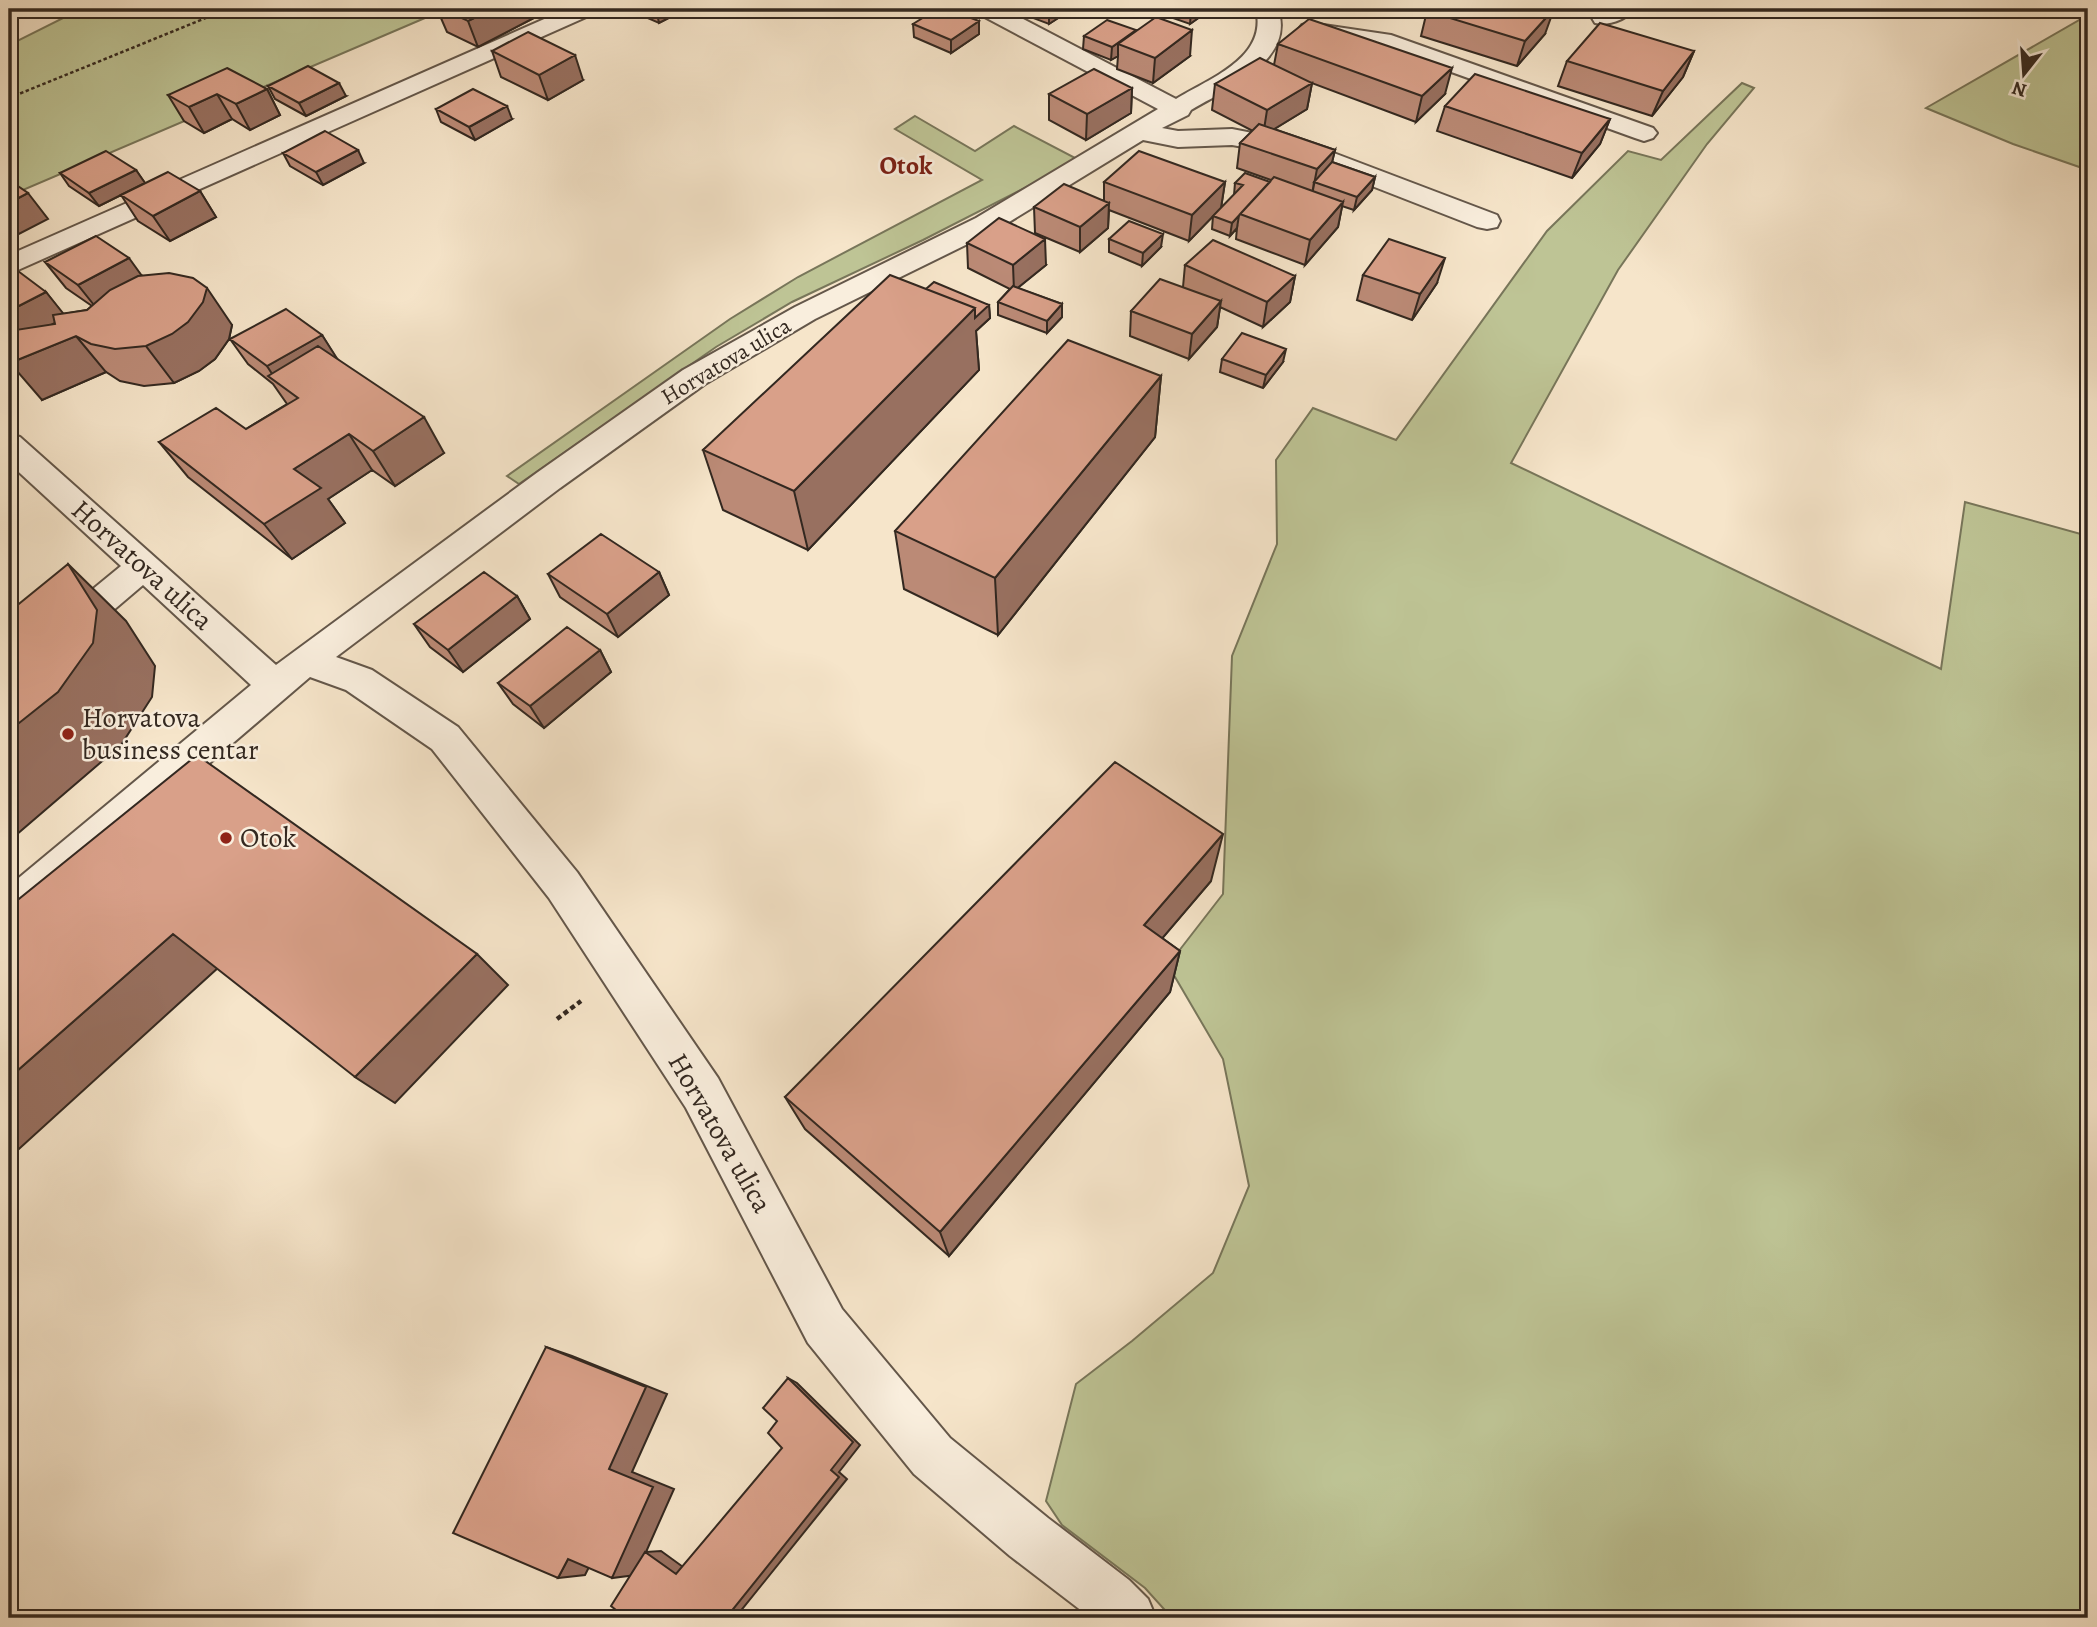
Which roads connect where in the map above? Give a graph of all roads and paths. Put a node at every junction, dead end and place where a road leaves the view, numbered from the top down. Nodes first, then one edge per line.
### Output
1 (228, 9) edge
2 (585, 9) edge
3 (987, 9) edge
4 (1273, 14) edge
5 (9, 98) edge
6 (1179, 110) junction
7 (1140, 132) junction
8 (1644, 133) dead end
9 (1487, 221) dead end
10 (9, 265) edge
11 (9, 444) edge
12 (143, 566) junction
13 (304, 661) junction
14 (9, 678) edge
15 (276, 686) junction
16 (9, 910) edge
17 (1129, 1618) edge

1 - 5 path
2 - 10 street
3 - 6 street
4 - 6 street, Horvatova ulica
4 - 8 street
6 - 7 street, Horvatova ulica
7 - 9 street
7 - 13 street, Horvatova ulica
11 - 12 street, Horvatova ulica
12 - 14 street
12 - 15 street, Horvatova ulica
13 - 15 street, Horvatova ulica
13 - 17 street, Horvatova ulica
15 - 16 street, Horvatova ulica

